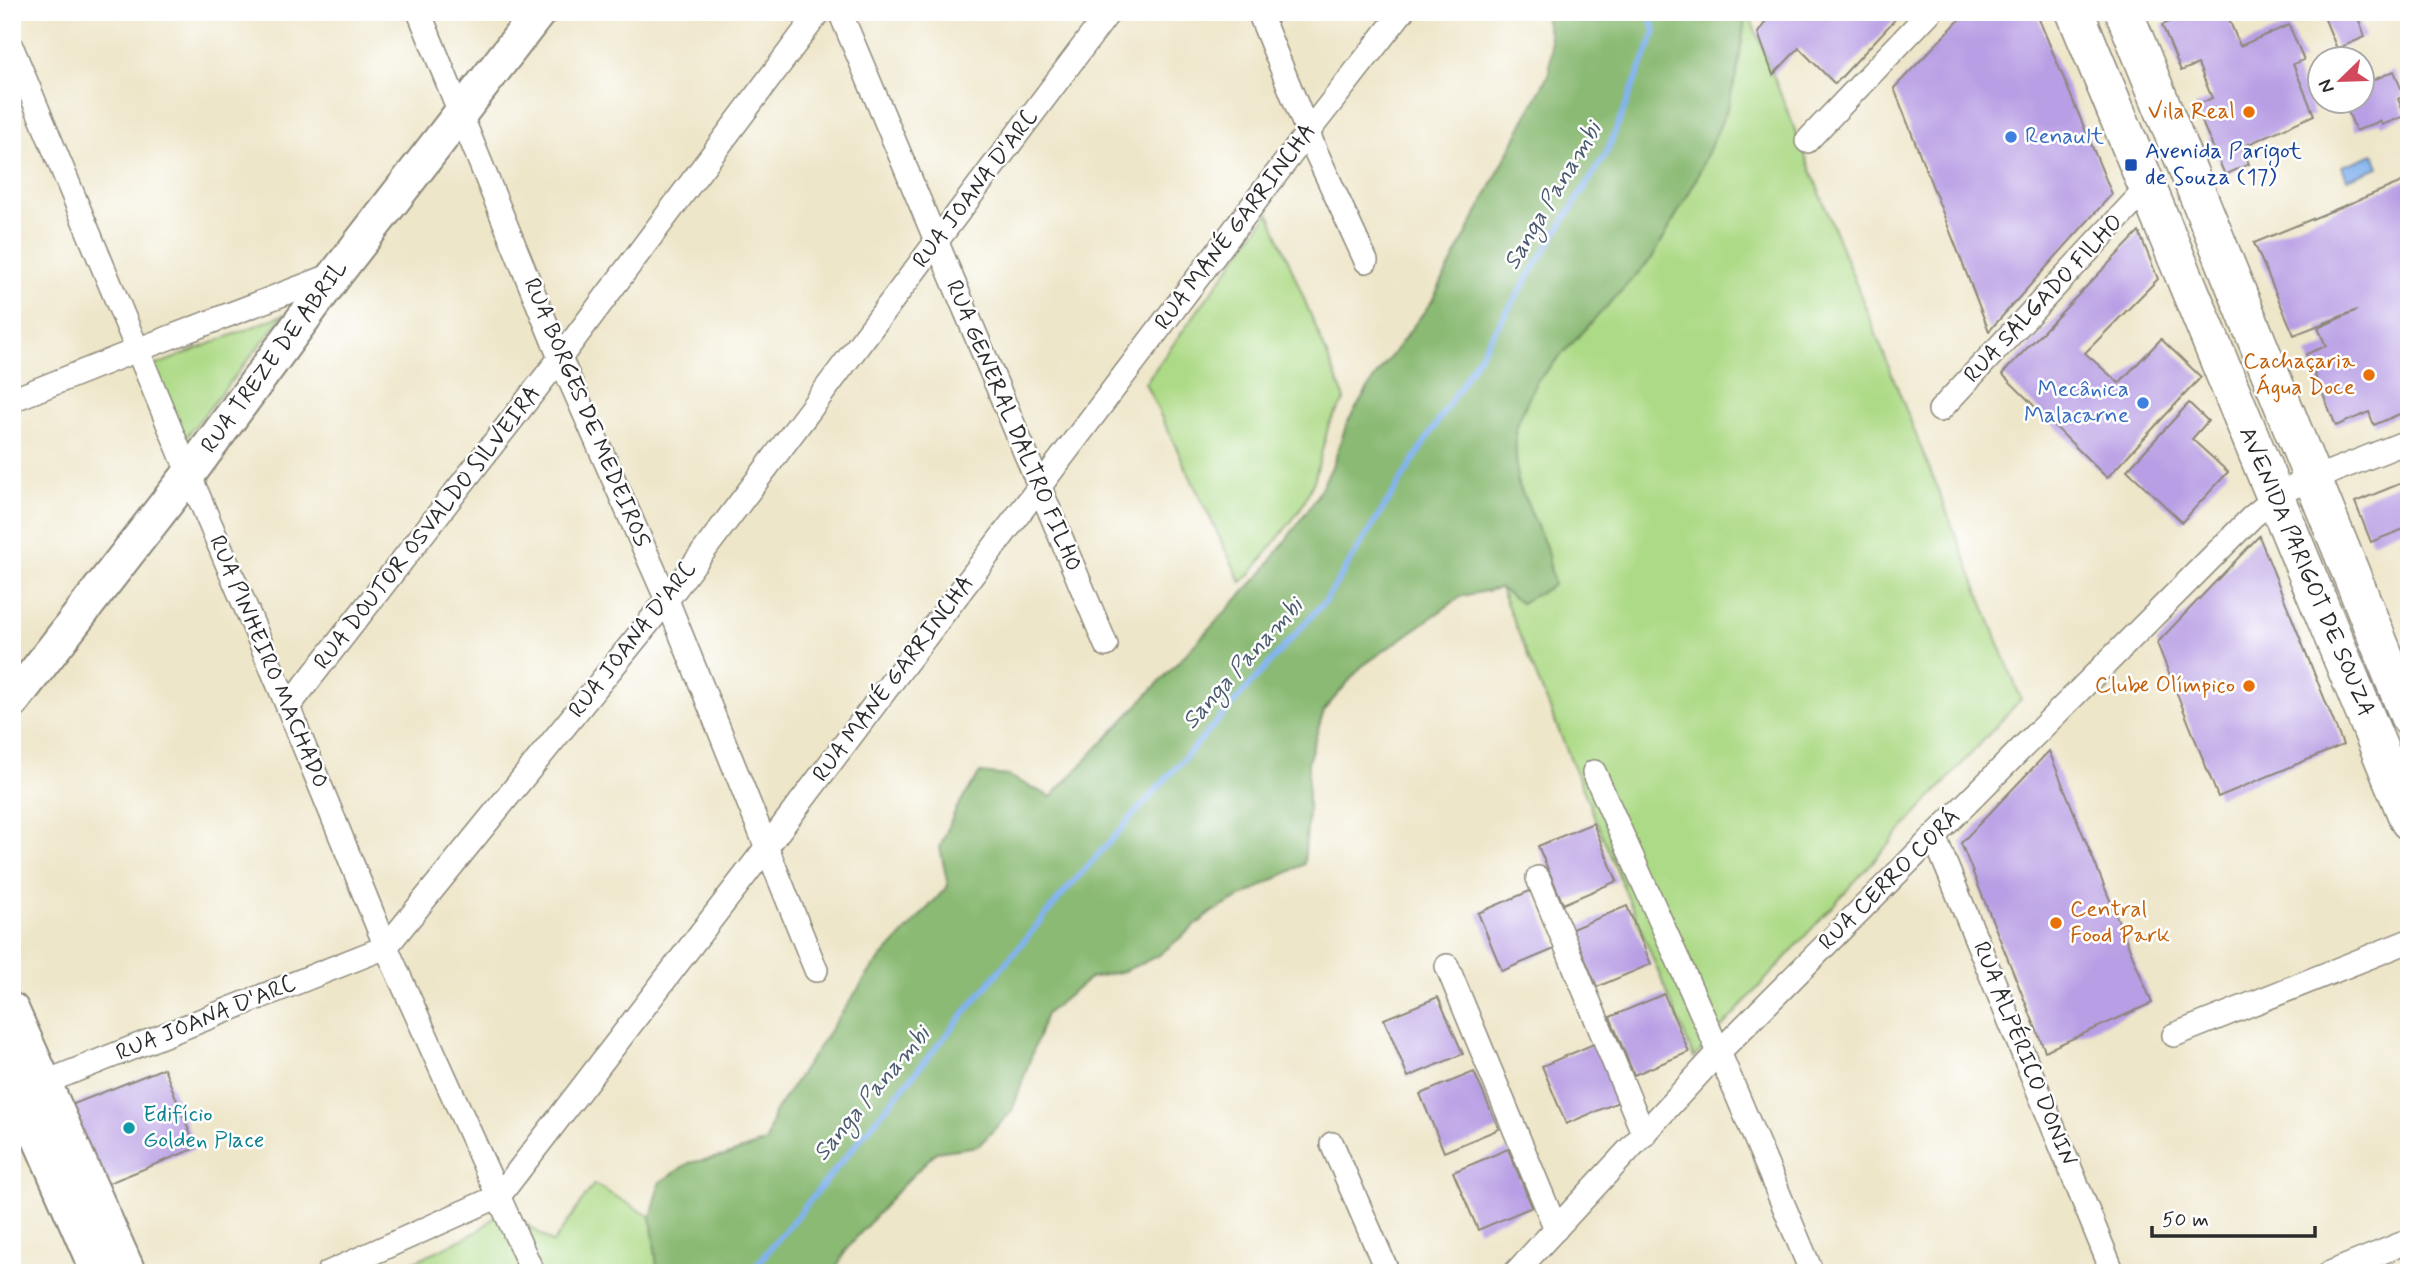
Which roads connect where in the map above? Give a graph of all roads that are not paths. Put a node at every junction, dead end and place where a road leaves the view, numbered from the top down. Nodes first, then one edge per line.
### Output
1 (419, 12) edge
2 (538, 12) edge
3 (819, 12) edge
4 (840, 12) edge
5 (1110, 12) edge
6 (1259, 12) edge
7 (1402, 12) edge
8 (1930, 12) edge
9 (2075, 12) edge
10 (2084, 12) edge
11 (2127, 21) edge
12 (12, 48) edge
13 (461, 115) junction
14 (1308, 132) junction
15 (1807, 141) dead end
16 (2147, 188) junction
17 (936, 242) junction
18 (1366, 261) dead end
19 (335, 274) junction
20 (137, 350) junction
21 (2214, 350) junction
22 (560, 358) junction
23 (12, 400) edge
24 (1940, 410) dead end
25 (2409, 441) edge
26 (189, 474) junction
27 (2312, 479) junction
28 (1038, 487) junction
29 (2275, 498) junction
30 (667, 600) junction
31 (1106, 645) dead end
32 (12, 702) edge
33 (288, 707) junction
34 (2409, 717) edge
35 (1594, 772) dead end
36 (2409, 821) edge
37 (1934, 836) junction
38 (766, 848) junction
39 (1538, 878) dead end
40 (2409, 941) edge
41 (386, 947) junction
42 (1447, 966) dead end
43 (816, 970) dead end
44 (12, 1010) edge
45 (2174, 1035) dead end
46 (1719, 1052) junction
47 (22, 1087) edge
48 (1644, 1135) junction
49 (1332, 1144) dead end
50 (499, 1196) junction
51 (1556, 1229) junction
52 (2409, 1241) edge
53 (98, 1273) edge
54 (129, 1273) edge
55 (328, 1273) edge
56 (533, 1273) edge
57 (1388, 1273) edge
58 (1515, 1273) edge
59 (1812, 1273) edge
60 (2113, 1273) edge
61 (2330, 1273) edge

1 - 13 street, RUA BORGES DE MEDEIROS
2 - 13 street, RUA TREZE DE ABRIL
3 - 22 street, RUA DOUTOR OSVALDO SILVEIRA
4 - 17 street, RUA GENERAL DALTRO FILHO
5 - 17 street, RUA JOANA D'ARC
6 - 14 street
7 - 14 street, RUA MANÉ GARRINCHA
8 - 15 street
9 - 16 main road, AVENIDA PARIGOT DE SOUZA
10 - 11 main road
11 - 27 main road, AVENIDA PARIGOT DE SOUZA
12 - 20 street, RUA PINHEIRO MACHADO
13 - 19 street, RUA TREZE DE ABRIL
13 - 22 street, RUA BORGES DE MEDEIROS
14 - 18 street
14 - 28 street, RUA MANÉ GARRINCHA
16 - 21 main road, AVENIDA PARIGOT DE SOUZA
16 - 24 street, RUA SALGADO FILHO
17 - 28 street, RUA GENERAL DALTRO FILHO
17 - 30 street, RUA JOANA D'ARC
19 - 20 street
19 - 26 street, RUA TREZE DE ABRIL
20 - 23 street
20 - 26 street, RUA PINHEIRO MACHADO
21 - 27 main road
21 - 29 main road, AVENIDA PARIGOT DE SOUZA
22 - 30 street, RUA BORGES DE MEDEIROS
22 - 33 street, RUA DOUTOR OSVALDO SILVEIRA
25 - 27 street, RUA CERRO CORÁ
26 - 32 street, RUA TREZE DE ABRIL
26 - 33 street, RUA PINHEIRO MACHADO
27 - 29 street, RUA CERRO CORÁ
27 - 34 main road, AVENIDA PARIGOT DE SOUZA
28 - 31 street, RUA GENERAL DALTRO FILHO
28 - 38 street, RUA MANÉ GARRINCHA
29 - 36 main road, AVENIDA PARIGOT DE SOUZA
29 - 37 street, RUA CERRO CORÁ
30 - 38 street, RUA BORGES DE MEDEIROS
30 - 41 street, RUA JOANA D'ARC
33 - 41 street, RUA PINHEIRO MACHADO
35 - 46 street
37 - 46 street, RUA CERRO CORÁ
37 - 60 street, RUA ALPÉRICO DONIN
38 - 43 street, RUA BORGES DE MEDEIROS
38 - 50 street, RUA MANÉ GARRINCHA
39 - 48 street
40 - 45 street
41 - 47 street, RUA JOANA D'ARC
41 - 50 street, RUA PINHEIRO MACHADO
42 - 51 street
44 - 47 street
46 - 48 street, RUA CERRO CORÁ
46 - 59 street
47 - 53 street
47 - 54 street
48 - 51 street, RUA CERRO CORÁ
49 - 57 street
50 - 55 street, RUA MANÉ GARRINCHA
50 - 56 street, RUA PINHEIRO MACHADO
51 - 58 street, RUA CERRO CORÁ
52 - 61 street

